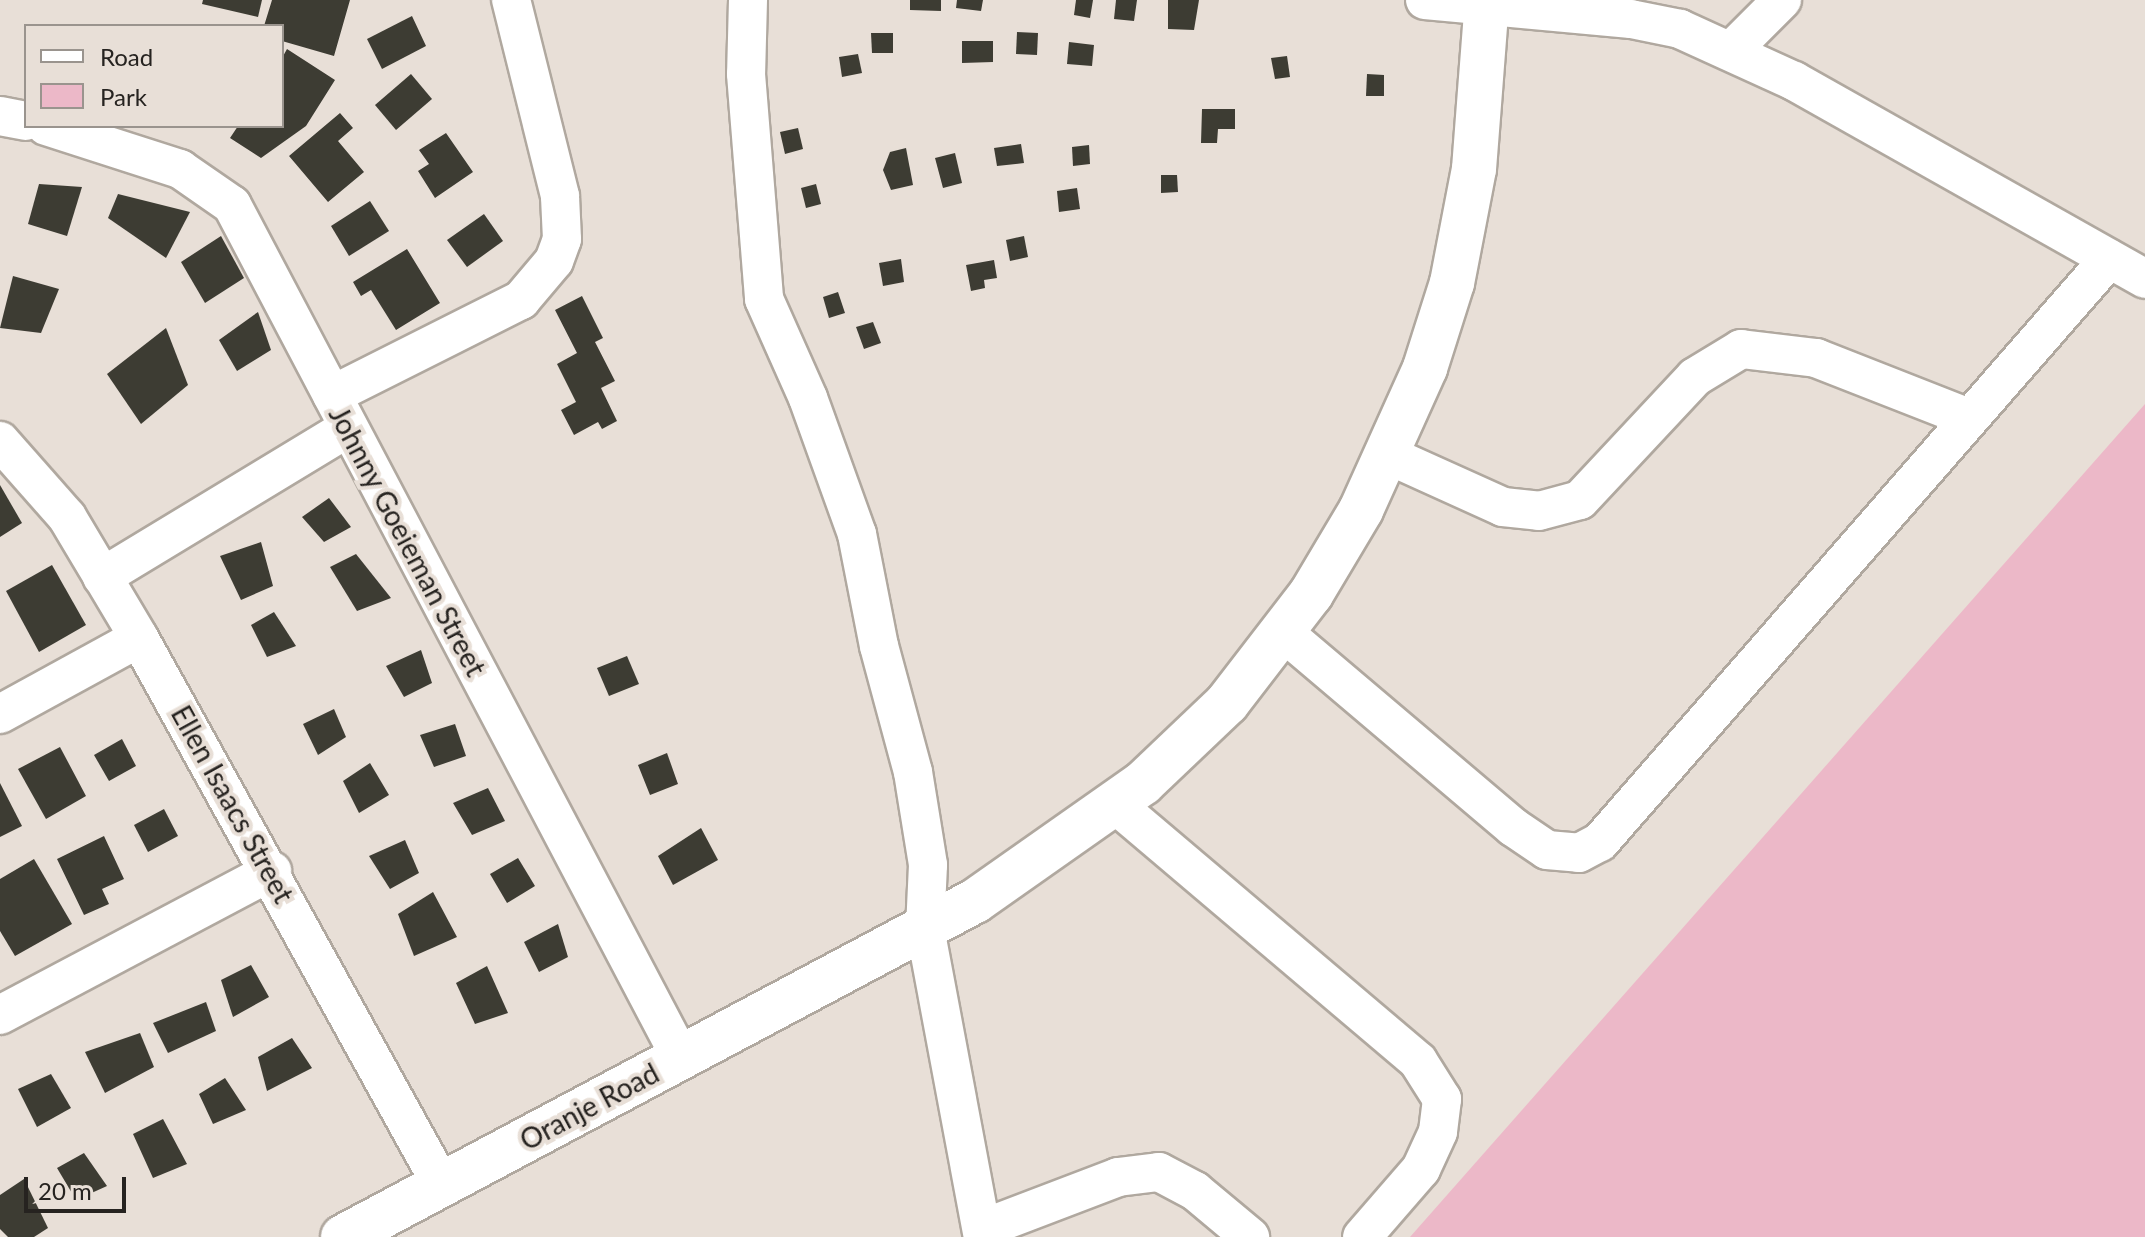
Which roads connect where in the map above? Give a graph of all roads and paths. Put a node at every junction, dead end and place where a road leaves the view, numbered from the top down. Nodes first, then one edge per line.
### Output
1 (511, 0) edge
2 (748, 0) edge
3 (1425, 0) edge
4 (1782, 0) edge
5 (1487, 4) edge
6 (1731, 51) junction
7 (0, 116) edge
8 (24, 121) edge
9 (53, 128) edge
10 (2109, 259) junction
11 (2145, 279) edge
12 (332, 395) junction
13 (1969, 418) junction
14 (348, 428) junction
15 (0, 441) edge
16 (1388, 455) junction
17 (102, 577) junction
18 (1283, 632) junction
19 (139, 638) junction
20 (0, 714) edge
21 (1115, 804) junction
22 (272, 871) junction
23 (925, 928) junction
24 (0, 1015) edge
25 (681, 1058) junction
26 (441, 1184) junction
27 (983, 1233) edge
28 (343, 1237) edge
29 (1250, 1237) edge
30 (1362, 1237) edge

1 - 12 street
2 - 23 street
3 - 5 street
4 - 6 street
5 - 6 street
5 - 16 street, Oranje Road
6 - 10 street
7 - 8 street
9 - 12 street, Johnny Goeieman Street
10 - 11 street
10 - 13 street
12 - 14 street, Johnny Goeieman Street
13 - 16 street
13 - 18 street
14 - 17 street
14 - 25 street, Johnny Goeieman Street
15 - 17 street, Ellen Isaacs Street
16 - 18 street, Oranje Road
17 - 19 street, Ellen Isaacs Street
18 - 21 street, Oranje Road
19 - 20 street
19 - 22 street, Ellen Isaacs Street
21 - 23 street, Oranje Road
21 - 30 street
22 - 24 street
22 - 26 street, Ellen Isaacs Street
23 - 25 street, Oranje Road
23 - 27 street
25 - 26 street, Oranje Road
26 - 28 street, Oranje Road
27 - 29 street

